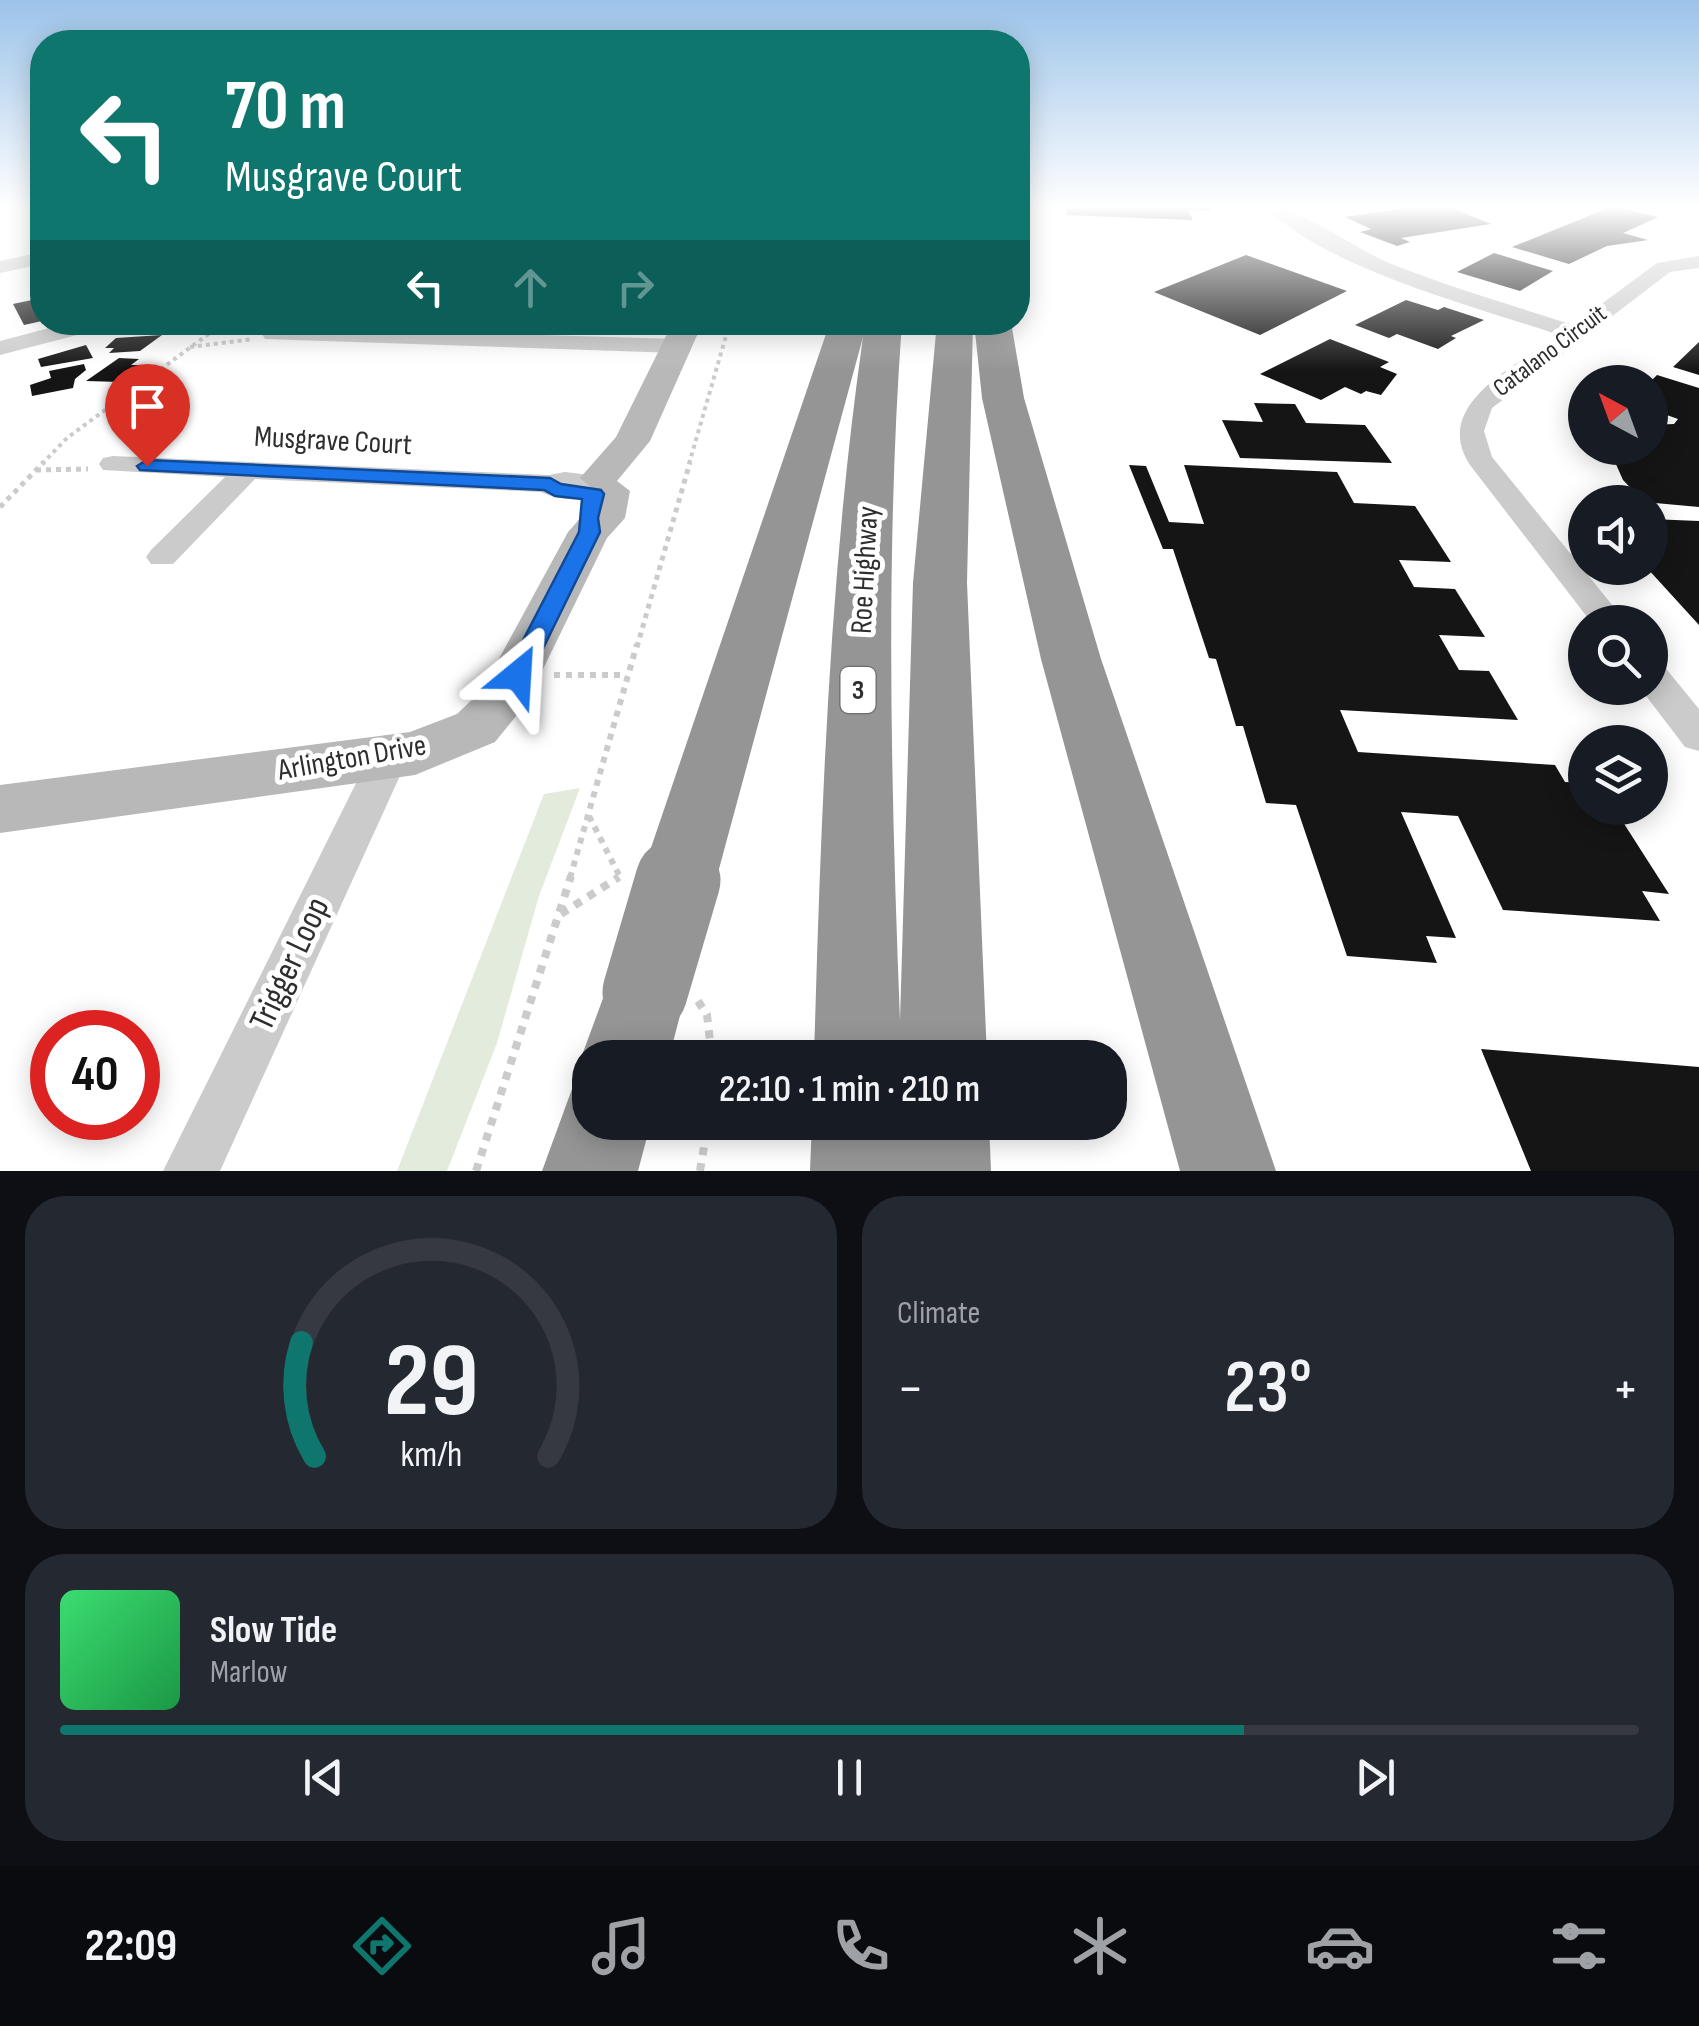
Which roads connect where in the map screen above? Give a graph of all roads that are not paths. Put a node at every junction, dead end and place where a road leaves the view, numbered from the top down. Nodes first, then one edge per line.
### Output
1 (30, 261) edge
2 (1375, 261) edge
3 (1699, 262) edge
4 (0, 267) edge
5 (1573, 332) junction
6 (50, 335) edge
7 (682, 335) edge
8 (844, 335) edge
9 (883, 335) edge
10 (955, 335) edge
11 (994, 335) edge
12 (0, 348) edge
13 (113, 464) road end
14 (248, 470) junction
15 (591, 491) junction
16 (162, 557) dead end
17 (1595, 605) edge
18 (1668, 697) edge
19 (1699, 736) edge
20 (388, 756) junction
21 (0, 809) edge
22 (635, 1025) edge
23 (858, 1040) edge
24 (943, 1040) edge
25 (599, 1140) edge
26 (858, 1140) edge
27 (943, 1140) edge
28 (191, 1171) edge
29 (590, 1171) edge
30 (858, 1171) edge
31 (943, 1171) edge
32 (1228, 1171) edge

1 - 4 street
2 - 5 street
3 - 5 street, Catalano Circuit
5 - 17 street, Catalano Circuit
6 - 12 street
7 - 15 street, Arlington Drive
8 - 22 highway, bridge
9 - 23 highway, Roe Highway / 3
10 - 24 highway
11 - 32 highway
13 - 14 street, Musgrave Court
14 - 15 street, Musgrave Court
14 - 16 street
15 - 20 street, Arlington Drive
18 - 19 street
20 - 21 street, Arlington Drive
20 - 28 street, Trigger Loop
25 - 29 highway
26 - 30 highway
27 - 31 highway

